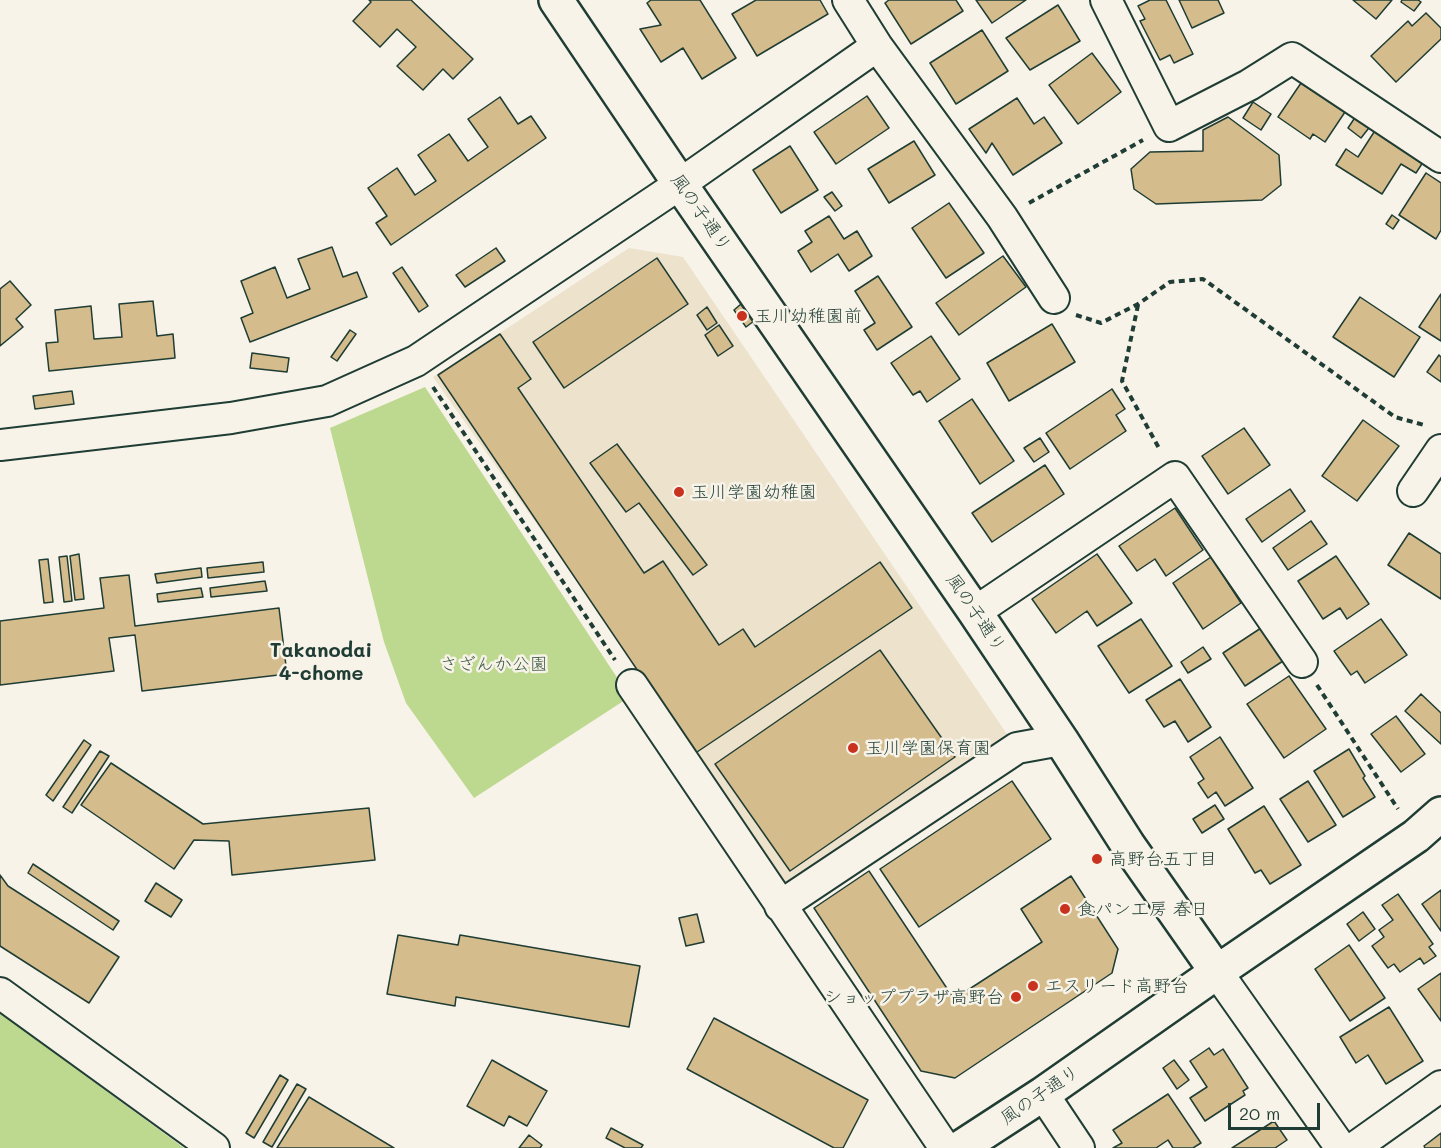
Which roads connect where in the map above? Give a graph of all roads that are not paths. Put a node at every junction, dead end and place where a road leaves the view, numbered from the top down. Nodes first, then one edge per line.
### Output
1 (556, 0) edge
2 (848, 0) edge
3 (1106, 0) edge
4 (877, 46) junction
5 (1441, 157) edge
6 (680, 184) junction
7 (1054, 298) road end
8 (1435, 438) edge
9 (0, 446) edge
10 (1413, 491) dead end
11 (975, 612) junction
12 (1302, 662) road end
13 (632, 685) road end
14 (1061, 740) junction
15 (1441, 814) edge
16 (780, 906) junction
17 (1217, 972) junction
18 (0, 993) edge
19 (1441, 1086) edge
20 (1043, 1094) junction
21 (214, 1148) edge
22 (945, 1148) edge
23 (960, 1148) edge
24 (1078, 1148) edge
25 (1341, 1148) edge
26 (1354, 1148) edge

1 - 6 street, 風の子通り
2 - 4 street
3 - 5 street
4 - 6 street
4 - 7 street
6 - 9 street
6 - 11 street, 風の子通り
8 - 10 street
11 - 12 street
11 - 14 street, 風の子通り
13 - 16 street
14 - 16 street
14 - 17 street, 風の子通り
15 - 17 street
16 - 22 street
17 - 20 street, 風の子通り
17 - 25 street
18 - 21 street
19 - 26 street
20 - 23 street, 風の子通り
20 - 24 street

